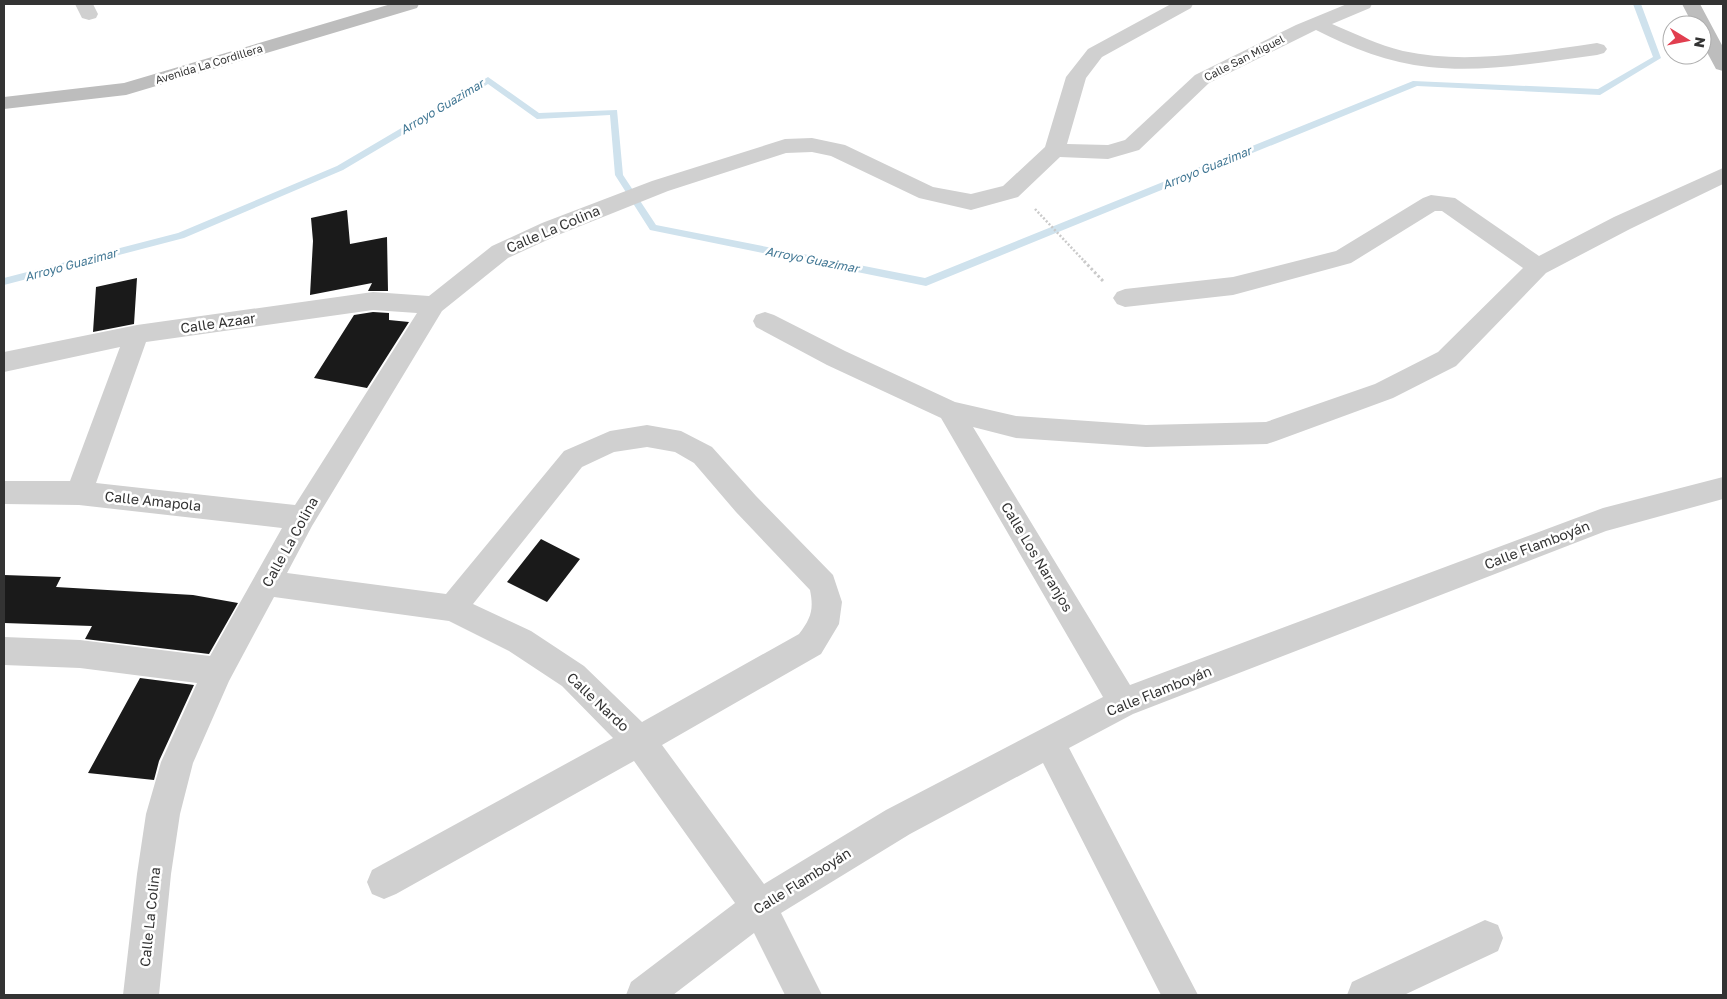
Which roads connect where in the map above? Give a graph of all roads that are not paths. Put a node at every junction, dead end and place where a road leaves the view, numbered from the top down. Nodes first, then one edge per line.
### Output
1 (410, 4) edge
2 (1184, 4) edge
3 (1363, 4) edge
4 (1691, 4) edge
5 (1316, 23) junction
6 (1597, 50) dead end
7 (1723, 65) edge
8 (4, 102) edge
9 (1055, 150) junction
10 (1723, 175) edge
11 (1538, 267) junction
12 (1125, 298) road end
13 (434, 305) junction
14 (765, 321) dead end
15 (137, 334) junction
16 (4, 362) edge
17 (950, 411) junction
18 (1723, 488) edge
19 (4, 493) edge
20 (79, 493) junction
21 (302, 518) junction
22 (267, 583) junction
23 (452, 608) junction
24 (4, 651) edge
25 (218, 671) junction
26 (1123, 703) junction
27 (639, 741) junction
28 (1049, 742) junction
29 (384, 882) dead end
30 (759, 907) junction
31 (1485, 938) dead end
32 (141, 995) edge
33 (644, 995) edge
34 (804, 995) edge
35 (1180, 995) edge
36 (1365, 995) edge

1 - 8 main road, Avenida La Cordillera
2 - 9 street
3 - 5 street, Calle San Miguel
4 - 7 main road
5 - 6 street
5 - 9 street, Calle San Miguel
9 - 13 street, Calle La Colina
10 - 11 street
11 - 12 street
11 - 17 street
13 - 15 street, Calle Azaar
13 - 21 street, Calle La Colina
14 - 17 street
15 - 16 street, Calle Azaar
15 - 20 street
17 - 26 street, Calle Los Naranjos
18 - 26 street, Calle Flamboyán
19 - 20 street, Calle Amapola
20 - 21 street, Calle Amapola
21 - 22 street, Calle La Colina
22 - 23 street, Calle Nardo
22 - 25 street, Calle La Colina
23 - 27 street, Calle Nardo
23 - 27 street
24 - 25 street
25 - 32 street, Calle La Colina
26 - 28 street, Calle Flamboyán
27 - 29 street
27 - 30 street, Calle Nardo
28 - 30 street, Calle Flamboyán
28 - 35 street
30 - 33 street, Calle Flamboyán
30 - 34 street, Calle Nardo
31 - 36 street

